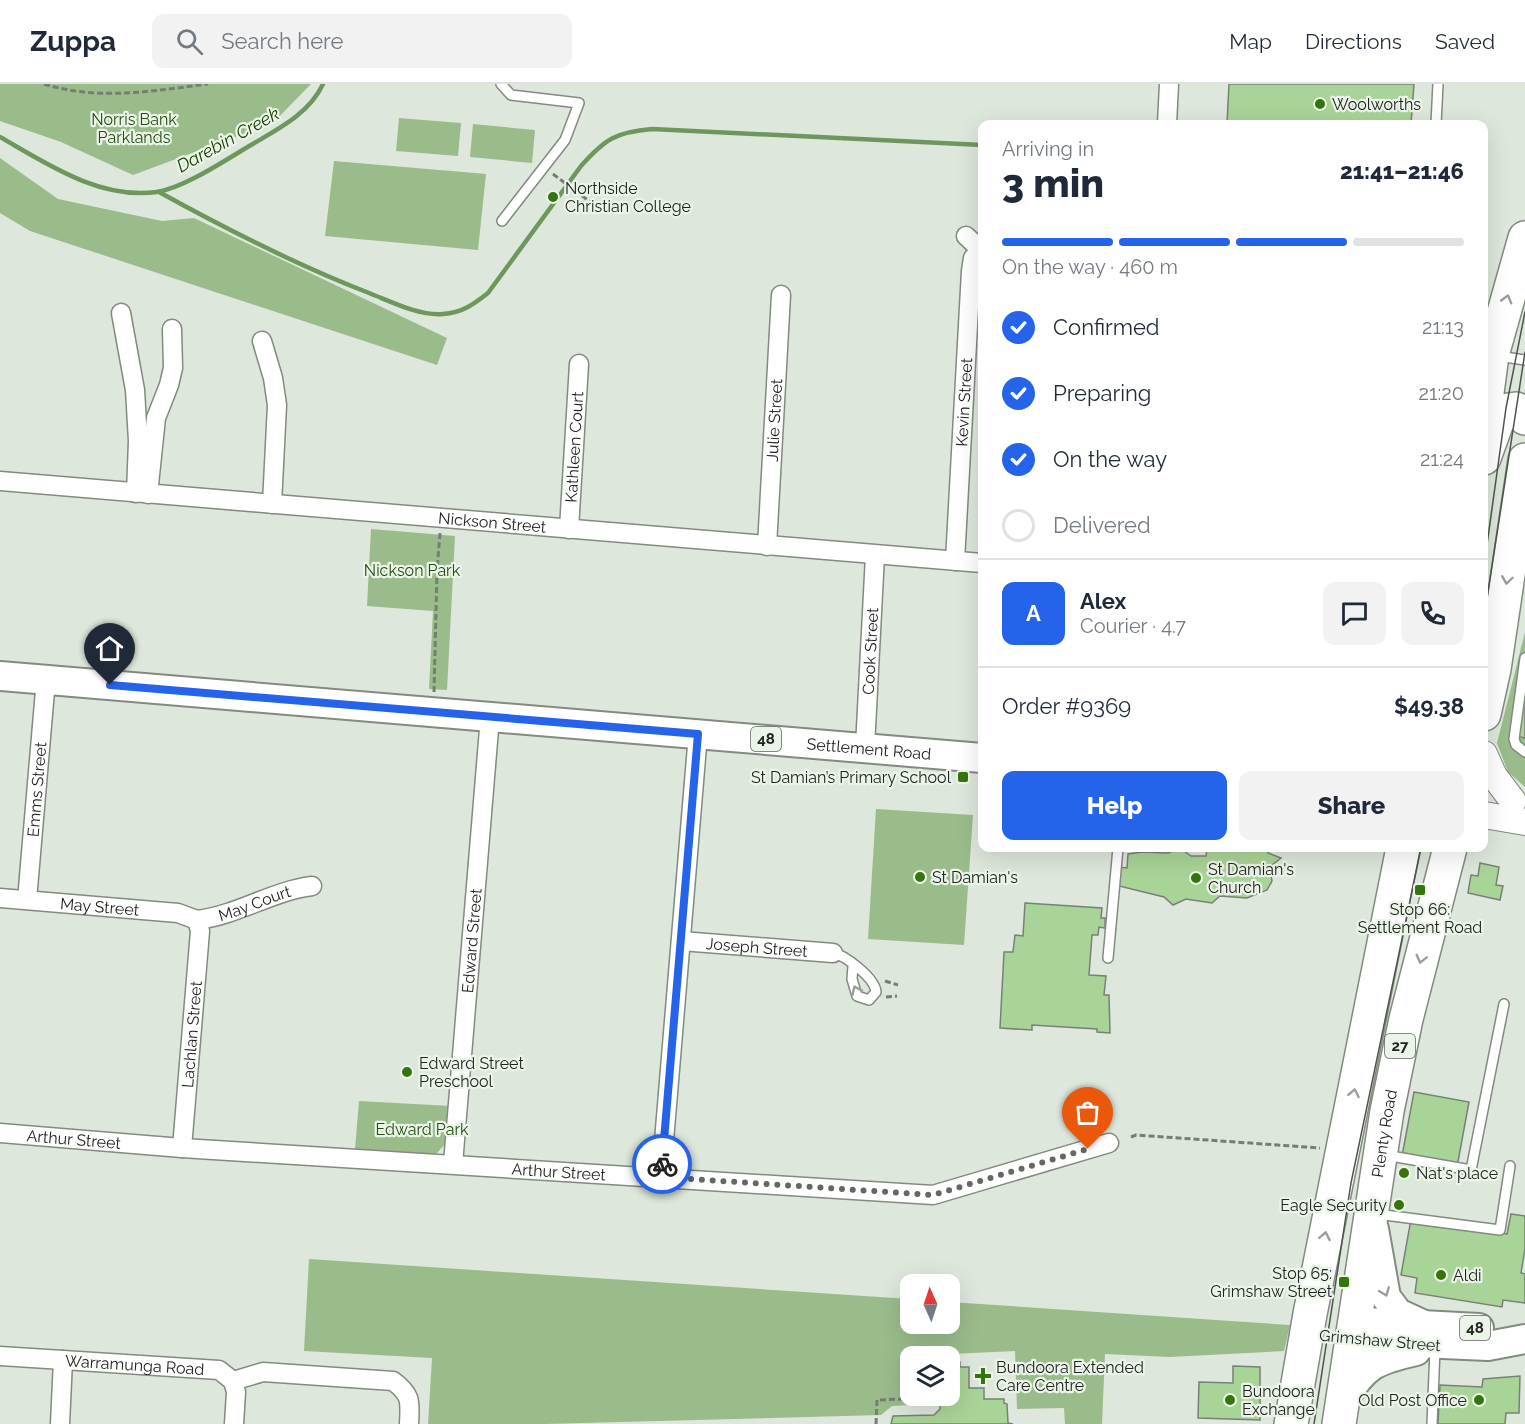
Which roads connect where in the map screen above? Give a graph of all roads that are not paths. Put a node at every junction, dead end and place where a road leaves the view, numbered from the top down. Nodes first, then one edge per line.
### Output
1 (501, 84) edge
2 (1169, 84) edge
3 (1438, 84) edge
4 (1167, 120) edge
5 (1436, 120) edge
6 (502, 221) dead end
7 (966, 236) dead end
8 (1525, 238) edge
9 (978, 246) edge
10 (978, 252) edge
11 (781, 294) dead end
12 (121, 314) dead end
13 (172, 329) dead end
14 (262, 341) dead end
15 (1488, 348) edge
16 (1488, 354) edge
17 (1525, 360) edge
18 (579, 364) dead end
19 (1525, 418) edge
20 (1488, 447) edge
21 (1525, 460) edge
22 (0, 481) edge
23 (142, 493) junction
24 (272, 504) junction
25 (1520, 522) edge
26 (569, 529) junction
27 (767, 546) junction
28 (875, 555) junction
29 (955, 561) junction
30 (978, 563) edge
31 (1525, 658) edge
32 (0, 676) edge
33 (46, 679) junction
34 (1488, 696) edge
35 (490, 717) junction
36 (698, 734) junction
37 (865, 747) junction
38 (1525, 752) edge
39 (978, 758) edge
40 (1488, 763) edge
41 (1488, 797) edge
42 (1521, 809) edge
43 (1488, 814) edge
44 (1118, 852) edge
45 (1400, 852) edge
46 (1449, 852) edge
47 (312, 886) dead end
48 (0, 898) edge
49 (27, 900) junction
50 (197, 920) junction
51 (681, 941) junction
52 (833, 953) joint
53 (1108, 958) dead end
54 (853, 966) dead end
55 (1504, 1004) dead end
56 (0, 1133) edge
57 (1109, 1143) dead end
58 (182, 1148) junction
59 (1379, 1154) junction
60 (453, 1164) junction
61 (1509, 1166) dead end
62 (661, 1177) junction
63 (1371, 1214) junction
64 (1308, 1324) junction
65 (1354, 1330) junction
66 (1430, 1335) junction
67 (1525, 1338) edge
68 (0, 1356) edge
69 (63, 1360) junction
70 (233, 1381) junction
71 (1342, 1412) edge
72 (60, 1424) edge
73 (234, 1424) edge
74 (409, 1424) edge
75 (1291, 1424) edge
76 (1432, 1424) edge

1 - 6 lane
2 - 4 street
3 - 5 lane
7 - 9 street
15 -> 8 highway
10 - 29 street, Kevin Street
11 - 27 street, Julie Street
12 - 23 street
13 - 23 street
14 - 24 street
16 - 17 lane
18 - 26 street, Kathleen Court
19 - 20 highway
21 - 25 highway
22 - 23 street, Nickson Street
23 - 24 street, Nickson Street
24 - 26 street, Nickson Street
25 -> 34 highway
26 - 27 street, Nickson Street
27 - 28 street, Nickson Street
28 - 29 street, Nickson Street
28 - 37 street, Cook Street
29 - 30 street, Nickson Street
31 - 38 lane
32 - 33 main road, Settlement Road / 48
33 - 35 main road, Settlement Road / 48
33 - 49 street, Emms Street
35 - 36 main road, Settlement Road / 48
35 - 60 street, Edward Street
36 - 37 main road, Settlement Road / 48
36 - 51 street
37 - 39 main road, Settlement Road / 48
40 - 42 main road
41 - 42 main road
42 - 43 main road
44 - 53 lane
64 -> 45 highway, 27
46 -> 59 highway, Plenty Road / 27
47 - 50 street, May Court
48 - 49 street, May Street
49 - 50 street, May Street
50 - 58 street, Lachlan Street
51 - 52 street, Joseph Street
51 - 62 street
52 - 54 lane
55 - 59 lane
56 - 58 street, Arthur Street
57 - 62 street, Arthur Street
58 - 60 street, Arthur Street
59 - 63 highway, Plenty Road / 27
60 - 62 street, Arthur Street
61 - 63 lane
63 - 65 highway, Plenty Road / 27
63 -> 66 main road
64 - 65 highway, Grimshaw Street / 48
64 - 75 highway, 27
65 - 66 main road, Grimshaw Street / 48
65 - 71 highway, Plenty Road / 27
66 - 67 main road, Grimshaw Street / 48
66 - 71 main road
66 - 76 lane
68 - 69 street, Warramunga Road
69 - 70 street, Warramunga Road
69 - 72 street
70 - 73 street
70 - 74 street

